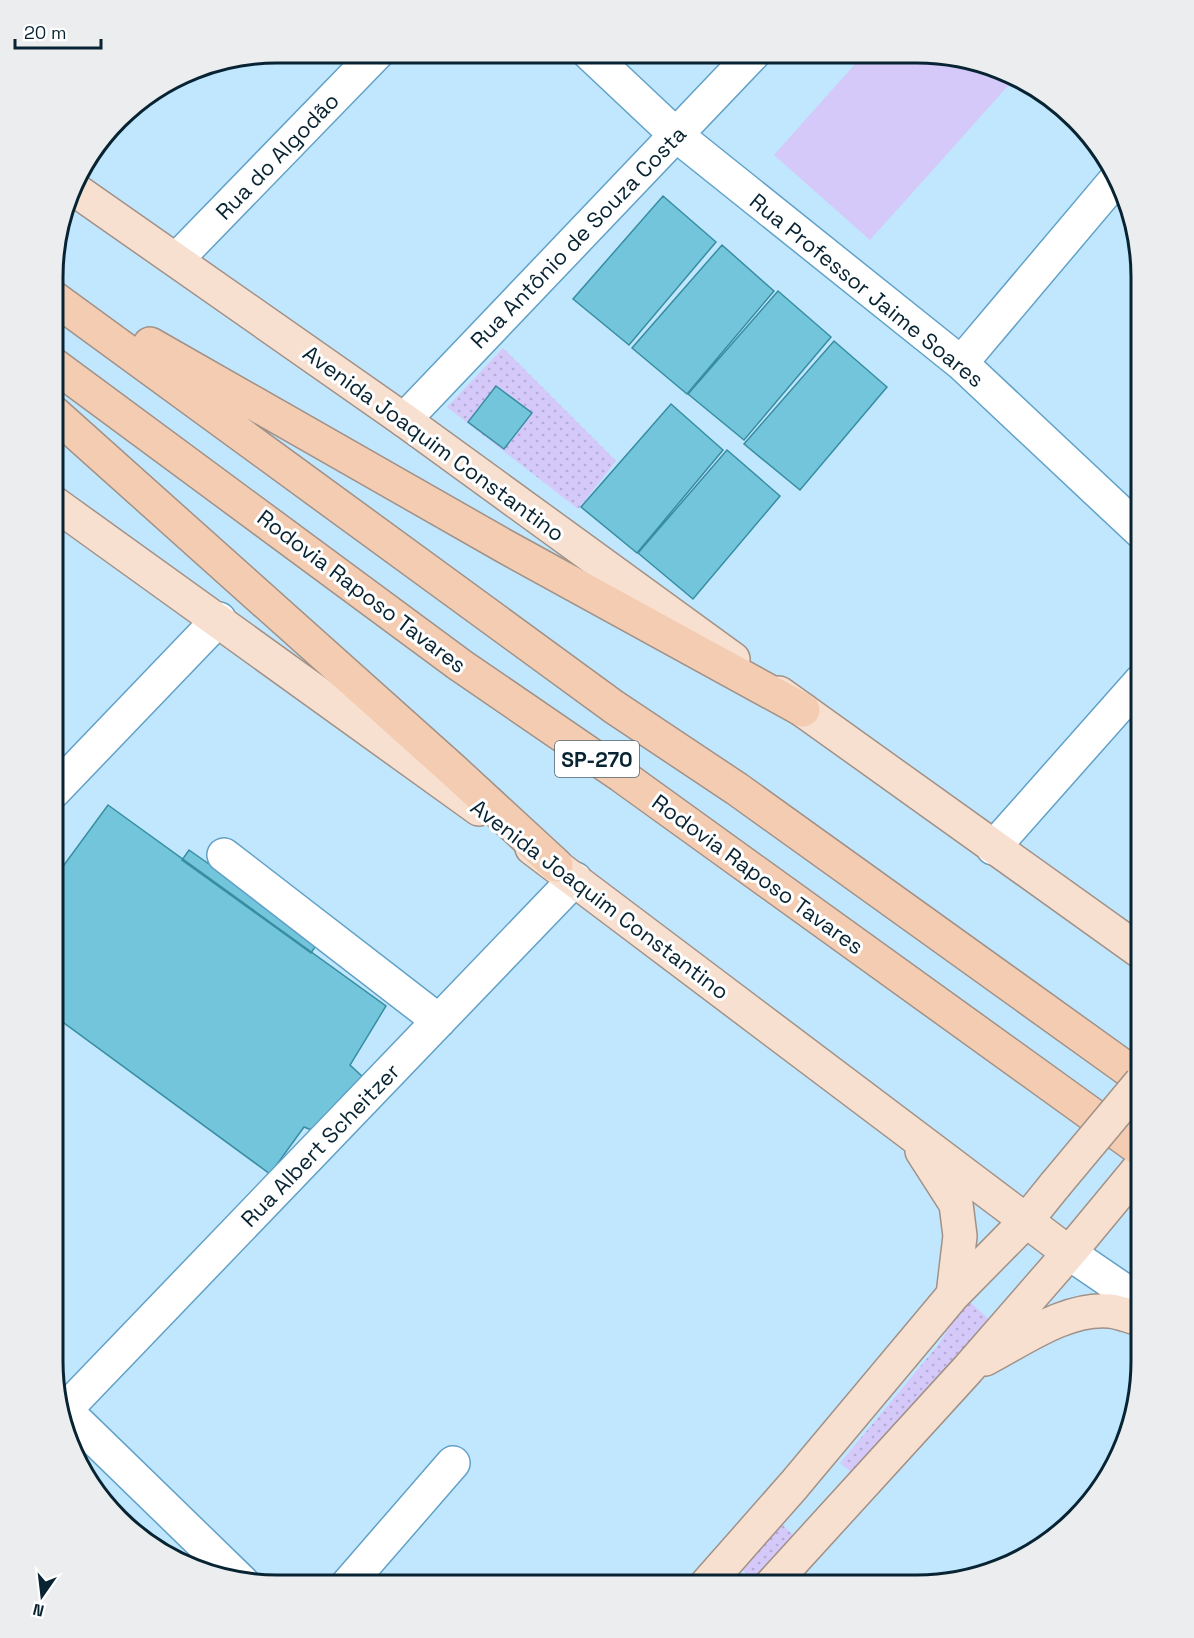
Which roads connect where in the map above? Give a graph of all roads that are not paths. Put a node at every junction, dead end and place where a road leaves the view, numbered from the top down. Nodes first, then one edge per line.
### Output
1 (367, 63) edge
2 (600, 63) edge
3 (744, 63) edge
4 (675, 134) junction
5 (1111, 186) edge
6 (80, 193) edge
7 (177, 259) junction
8 (63, 290) edge
9 (63, 305) edge
10 (961, 363) junction
11 (63, 372) edge
12 (404, 420) junction
13 (63, 421) edge
14 (63, 509) edge
15 (1131, 523) edge
16 (219, 620) junction
17 (1131, 692) edge
18 (802, 710) junction
19 (63, 782) edge
20 (993, 848) junction
21 (224, 855) dead end
22 (565, 872) junction
23 (1131, 944) edge
24 (439, 1021) junction
25 (1131, 1074) edge
26 (1131, 1093) edge
27 (906, 1128) junction
28 (1131, 1143) edge
29 (1131, 1178) edge
30 (1026, 1221) junction
31 (1069, 1253) junction
32 (953, 1295) junction
33 (1131, 1295) edge
34 (1131, 1316) edge
35 (968, 1369) junction
36 (68, 1406) edge
37 (70, 1415) edge
38 (453, 1463) dead end
39 (794, 1485) junction
40 (831, 1518) junction
41 (229, 1570) edge
42 (356, 1575) edge
43 (717, 1575) edge
44 (780, 1575) edge

1 - 7 street, Rua do Algodão
2 - 4 street, Rua Professor Jaime Soares
3 - 4 street, Rua Antônio de Souza Costa
4 - 10 street, Rua Professor Jaime Soares
4 - 12 street, Rua Antônio de Souza Costa
5 - 10 street
6 - 7 main road, Avenida Joaquim Constantino
7 - 12 main road, Avenida Joaquim Constantino
8 - 18 highway
9 - 25 highway, SP-270
10 - 15 street, Rua Professor Jaime Soares
11 - 28 highway, Rodovia Raposo Tavares / SP-270
12 - 18 main road, Avenida Joaquim Constantino
13 - 22 highway
14 - 16 main road, Avenida Joaquim Constantino
16 - 19 street
16 - 22 main road, Avenida Joaquim Constantino
17 - 20 street
18 - 20 main road, Avenida Joaquim Constantino
20 - 23 main road, Avenida Joaquim Constantino
21 - 24 street
22 - 24 street, Rua Albert Scheitzer
22 - 27 main road, Avenida Joaquim Constantino
24 - 36 street, Rua Albert Scheitzer
26 - 30 main road, bridge
27 - 30 main road, Avenida Joaquim Constantino
27 - 32 main road
29 - 31 main road
30 - 31 main road, Avenida Joaquim Constantino
30 - 32 main road
31 - 33 street, Avenida Joaquim Constantino
31 - 35 main road
32 - 39 main road
34 - 35 main road
35 - 40 main road
37 - 41 street
38 - 42 street
39 - 40 main road
39 - 43 main road
40 - 44 main road

